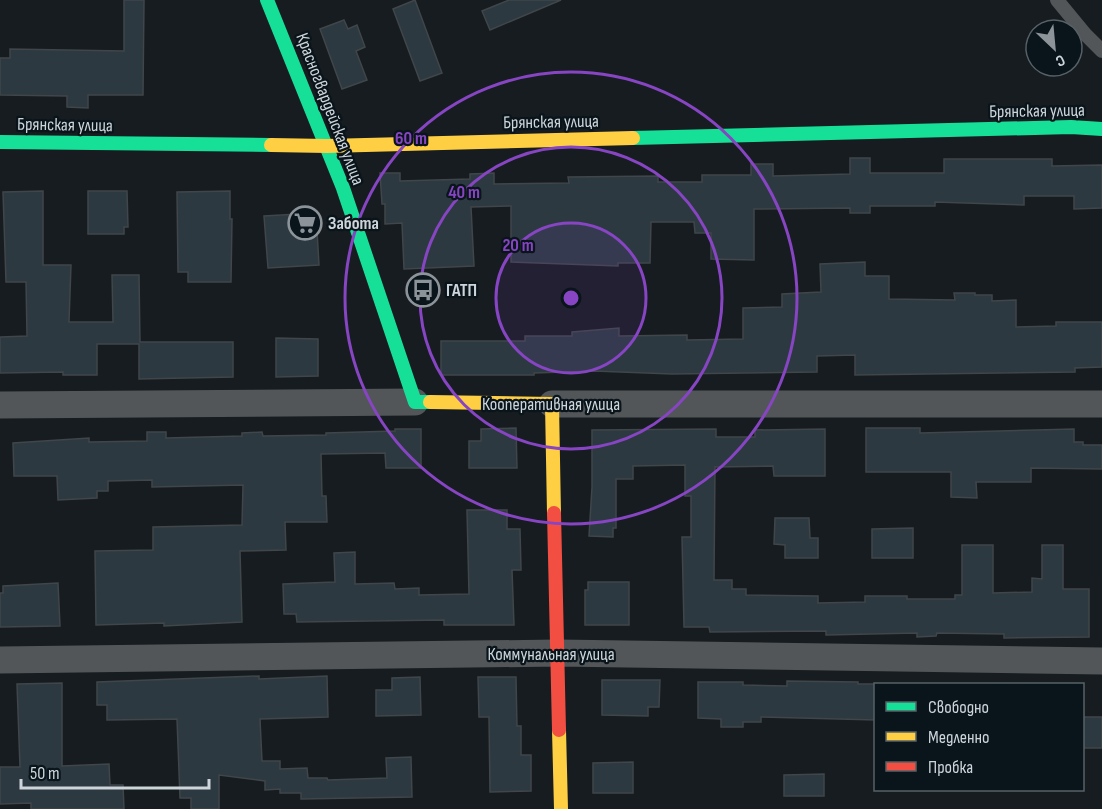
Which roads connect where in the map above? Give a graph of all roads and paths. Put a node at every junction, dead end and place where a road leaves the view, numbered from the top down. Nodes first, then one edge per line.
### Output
1 (267, 0) edge
2 (1057, 0) edge
3 (1102, 51) edge
4 (1092, 117) dead end
5 (1071, 127) junction
6 (1102, 129) edge
7 (0, 142) edge
8 (327, 146) junction
9 (415, 402) junction
10 (552, 404) junction
11 (1102, 404) edge
12 (0, 405) edge
13 (558, 652) junction
14 (0, 660) edge
15 (1102, 662) edge
16 (561, 809) edge

1 - 8 street, Красногвардейская улица
2 - 3 lane
4 - 5 lane
5 - 6 street, Брянская улица
5 - 8 street, Брянская улица
7 - 8 street, Брянская улица
8 - 9 street, Красногвардейская улица
9 - 10 street, Кооперативная улица
9 - 12 street, Кооперативная улица
10 - 11 street, Кооперативная улица
10 - 13 street
13 - 14 street, Коммунальная улица
13 - 15 street, Коммунальная улица
13 - 16 street

